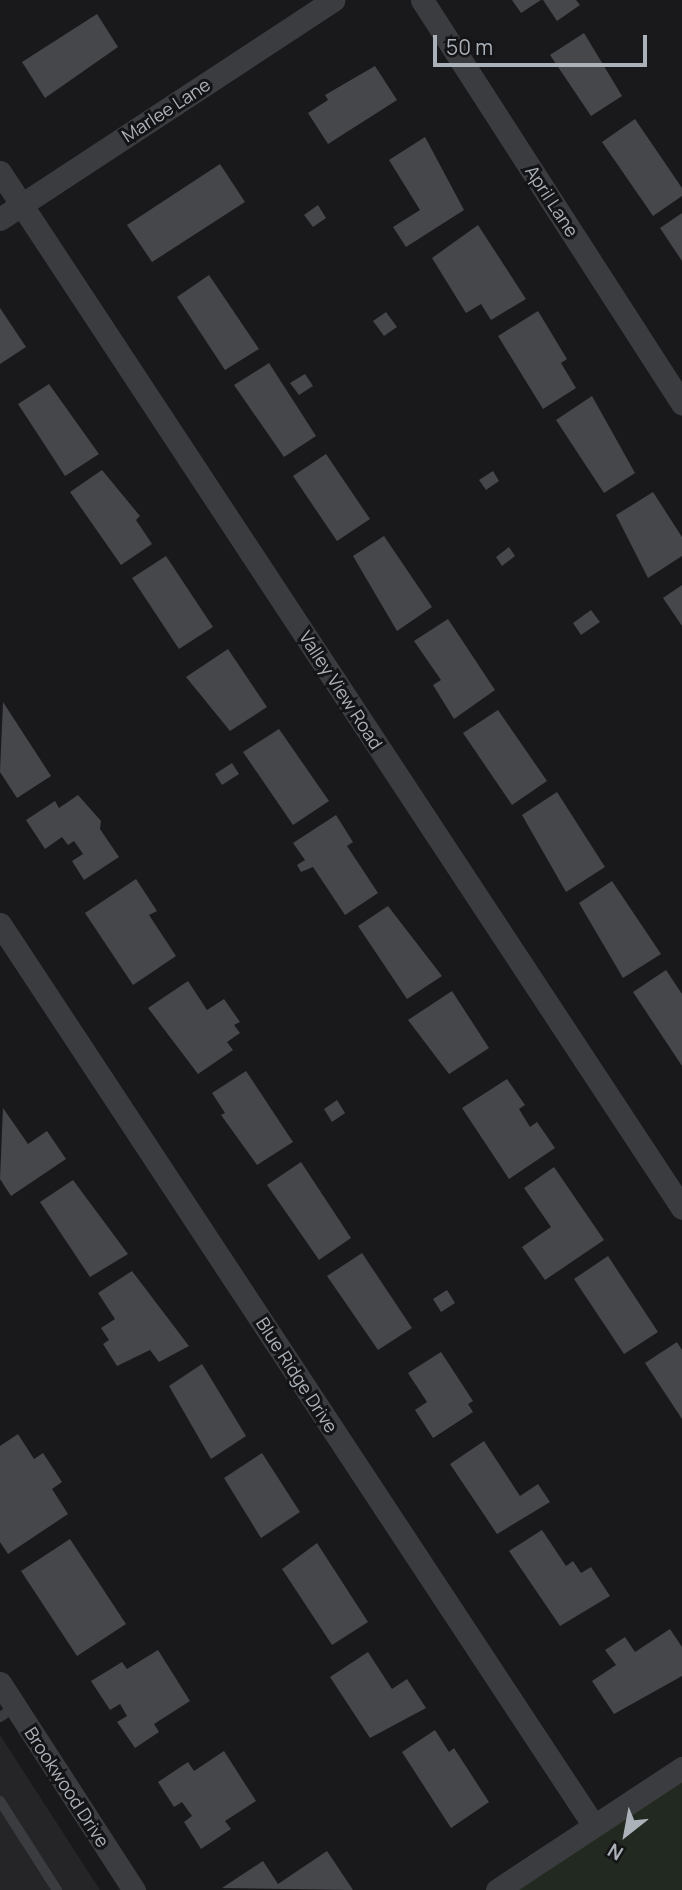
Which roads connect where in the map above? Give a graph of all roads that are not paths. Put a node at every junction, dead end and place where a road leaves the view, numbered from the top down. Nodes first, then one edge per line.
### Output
1 (333, 0) edge
2 (422, 0) edge
3 (0, 172) edge
4 (22, 205) junction
5 (0, 219) edge
6 (682, 403) edge
7 (0, 924) edge
8 (682, 1208) edge
9 (0, 1683) edge
10 (8, 1712) edge
11 (682, 1768) edge
12 (0, 1801) edge
13 (594, 1826) junction
14 (57, 1890) edge
15 (134, 1890) edge
16 (497, 1890) edge

1 - 4 street, Marlee Lane
2 - 6 street, April Lane
3 - 4 street, Valley View Road
4 - 5 street, Marlee Lane
4 - 8 street, Valley View Road
7 - 13 street, Blue Ridge Drive
9 - 10 street, Brookwood Drive
10 - 15 street, Brookwood Drive
11 - 13 street
12 - 14 lane
13 - 16 street

